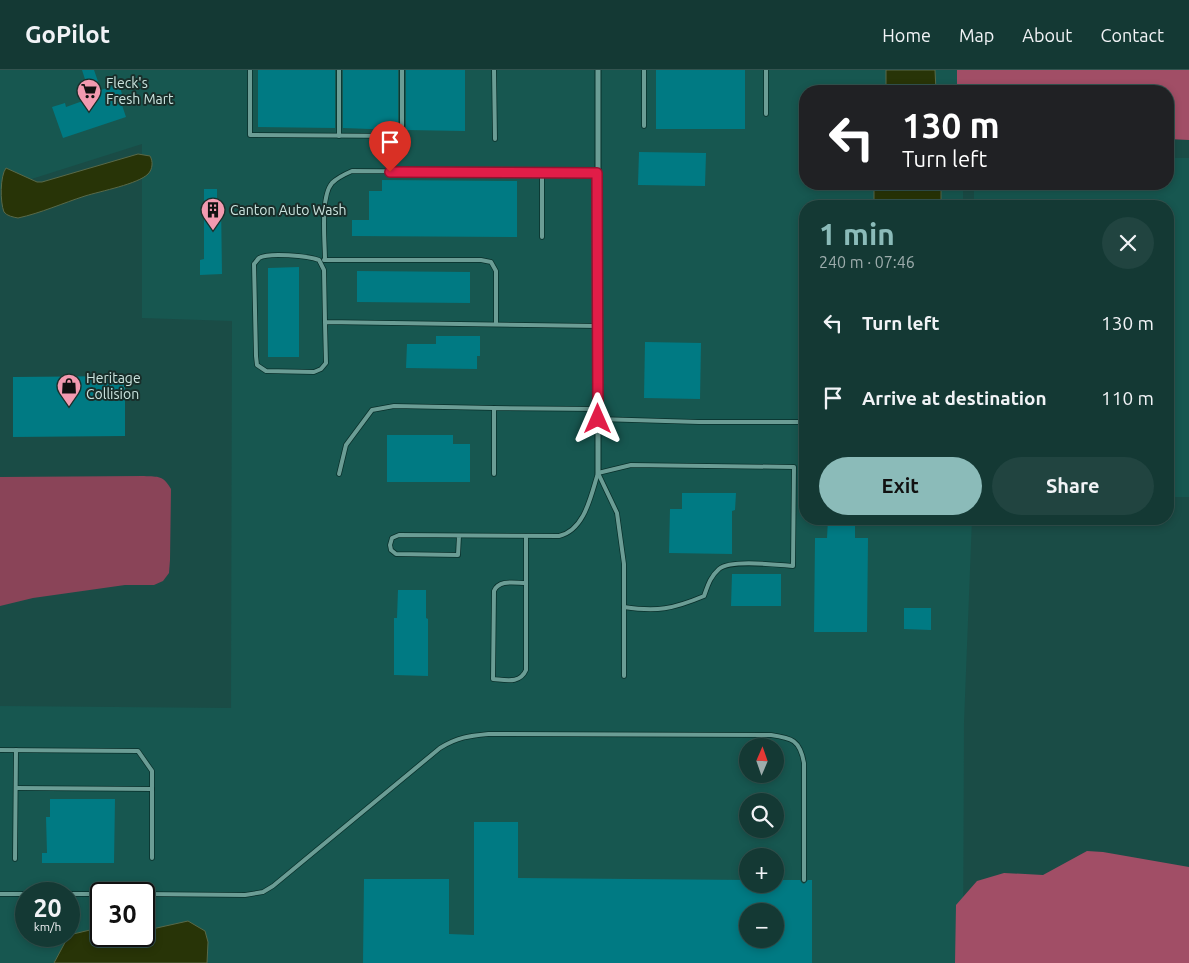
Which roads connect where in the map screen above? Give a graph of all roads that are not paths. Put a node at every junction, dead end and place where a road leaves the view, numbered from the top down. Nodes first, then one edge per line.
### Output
1 (250, 70) edge
2 (339, 70) edge
3 (402, 70) edge
4 (494, 70) edge
5 (598, 70) edge
6 (644, 70) edge
7 (766, 70) edge
8 (766, 114) dead end
9 (644, 126) dead end
10 (339, 136) junction
11 (495, 139) dead end
12 (542, 172) junction
13 (597, 173) junction
14 (542, 237) dead end
15 (319, 260) junction
16 (325, 260) junction
17 (325, 322) junction
18 (496, 324) junction
19 (598, 326) junction
20 (494, 408) junction
21 (598, 409) junction
22 (598, 419) junction
23 (799, 422) edge
24 (598, 473) junction
25 (339, 474) dead end
26 (494, 474) dead end
27 (459, 536) junction
28 (526, 536) junction
29 (526, 583) junction
30 (624, 607) junction
31 (624, 676) dead end
32 (0, 750) edge
33 (16, 750) junction
34 (16, 788) junction
35 (152, 789) junction
36 (152, 858) dead end
37 (15, 859) dead end
38 (804, 880) dead end
39 (0, 894) edge
40 (15, 894) edge
41 (155, 894) edge

1 - 10 lane
2 - 10 lane
3 - 10 lane
4 - 11 lane
5 - 13 street
6 - 9 lane
7 - 8 lane
12 - 13 lane
12 - 14 lane
12 - 16 lane
13 - 19 street
15 - 16 lane
15 - 17 lane
15 - 17 lane
16 - 18 lane
17 - 18 lane
18 - 19 lane
19 - 21 street
20 - 21 lane
20 - 25 lane
20 - 26 lane
21 - 22 street
22 - 23 lane
22 - 24 street
24 - 28 lane
24 - 30 lane
24 - 30 lane
27 - 27 lane
27 - 28 lane
28 - 29 lane
29 - 29 lane
30 - 31 lane
32 - 33 lane
33 - 34 lane
33 - 35 lane
34 - 35 lane
34 - 37 lane
35 - 36 lane
38 - 41 lane
39 - 40 lane

